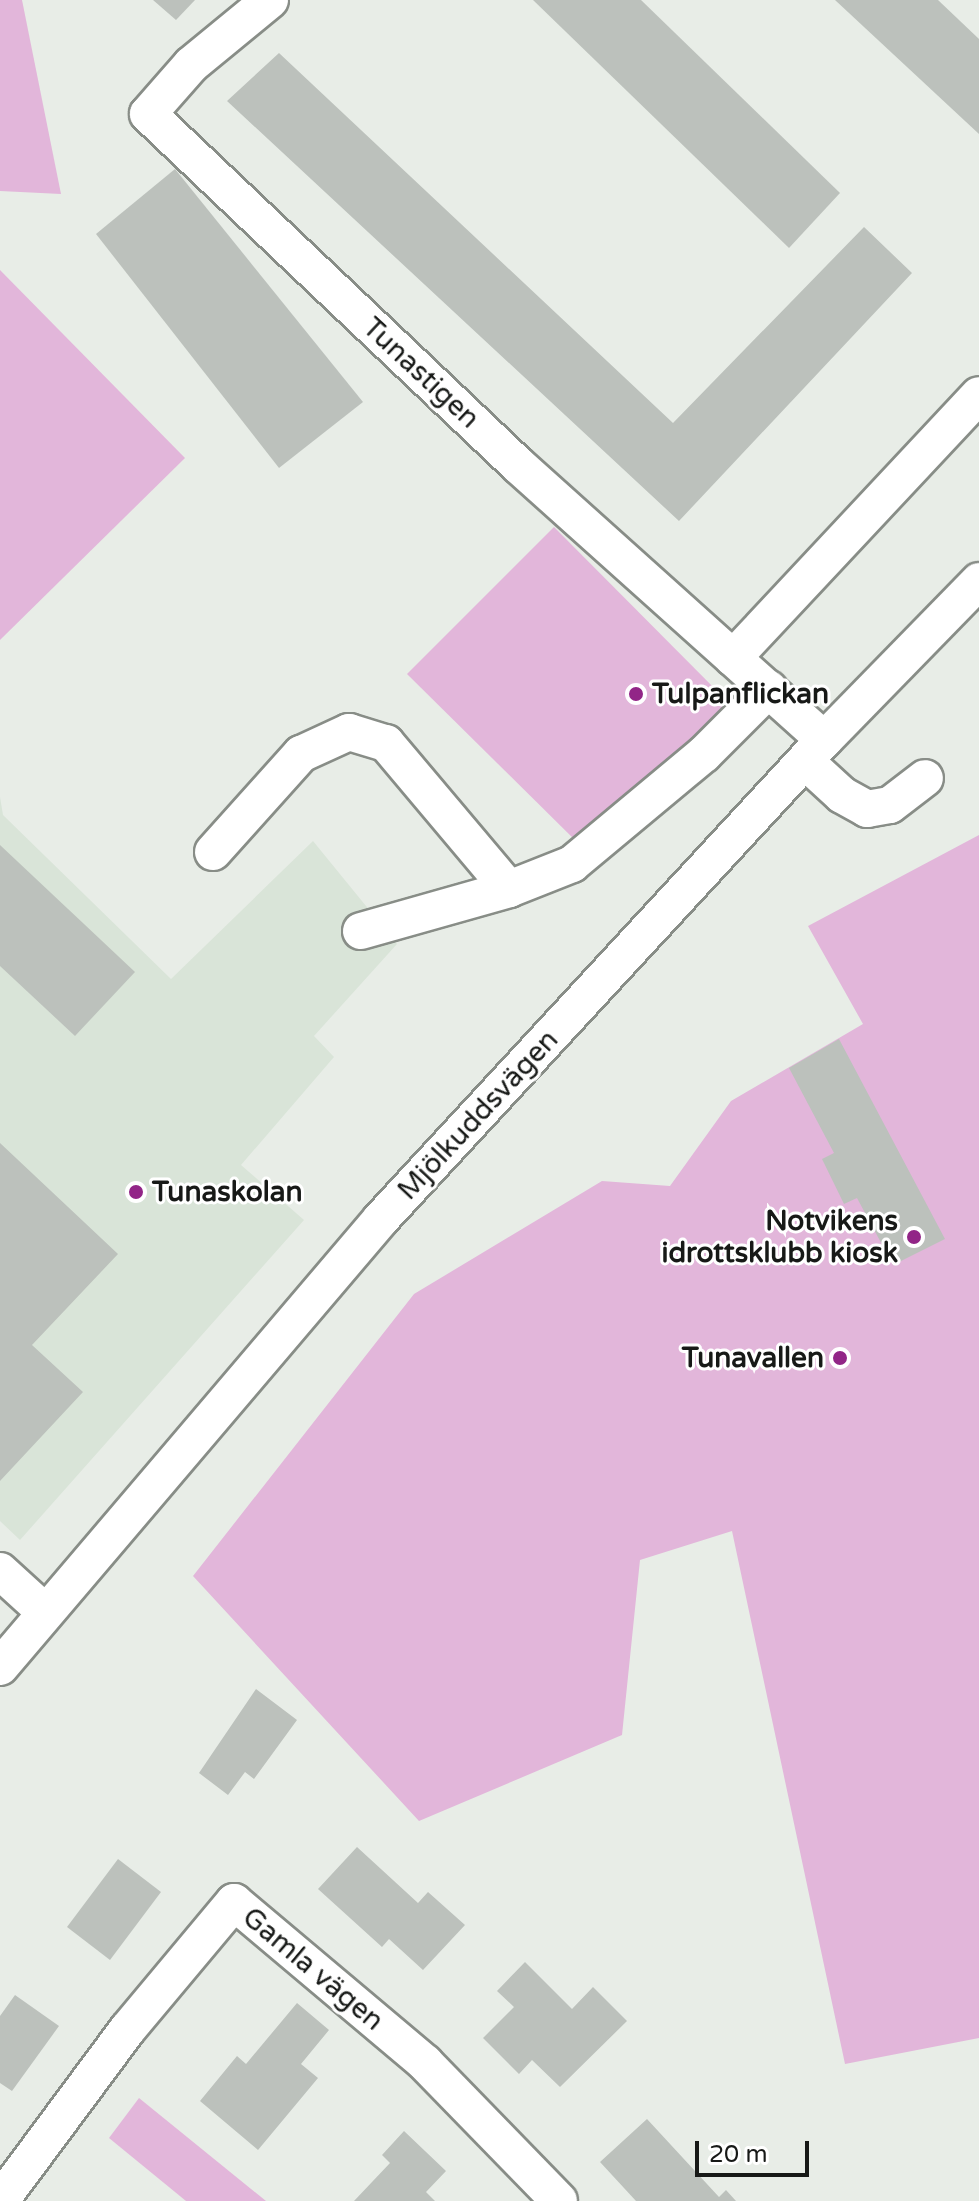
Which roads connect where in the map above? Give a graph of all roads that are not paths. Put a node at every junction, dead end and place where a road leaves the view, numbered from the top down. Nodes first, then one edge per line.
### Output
1 (270, 0) edge
2 (979, 395) edge
3 (979, 581) edge
4 (733, 658) junction
5 (769, 689) junction
6 (815, 750) junction
7 (925, 778) dead end
8 (213, 852) dead end
9 (509, 889) junction
10 (361, 931) dead end
11 (0, 1571) edge
12 (44, 1611) junction
13 (0, 1667) edge
14 (0, 2201) edge
15 (559, 2201) edge

1 - 4 street, Tunastigen
2 - 4 street
3 - 6 street, Mjölkuddsvägen
4 - 5 street, Tunastigen
5 - 6 street, Tunastigen
5 - 9 street
6 - 7 street, Tunastigen
6 - 12 street, Mjölkuddsvägen
8 - 9 street
9 - 10 street
11 - 12 street
12 - 13 street, Mjölkuddsvägen
14 - 15 street, Gamla vägen

